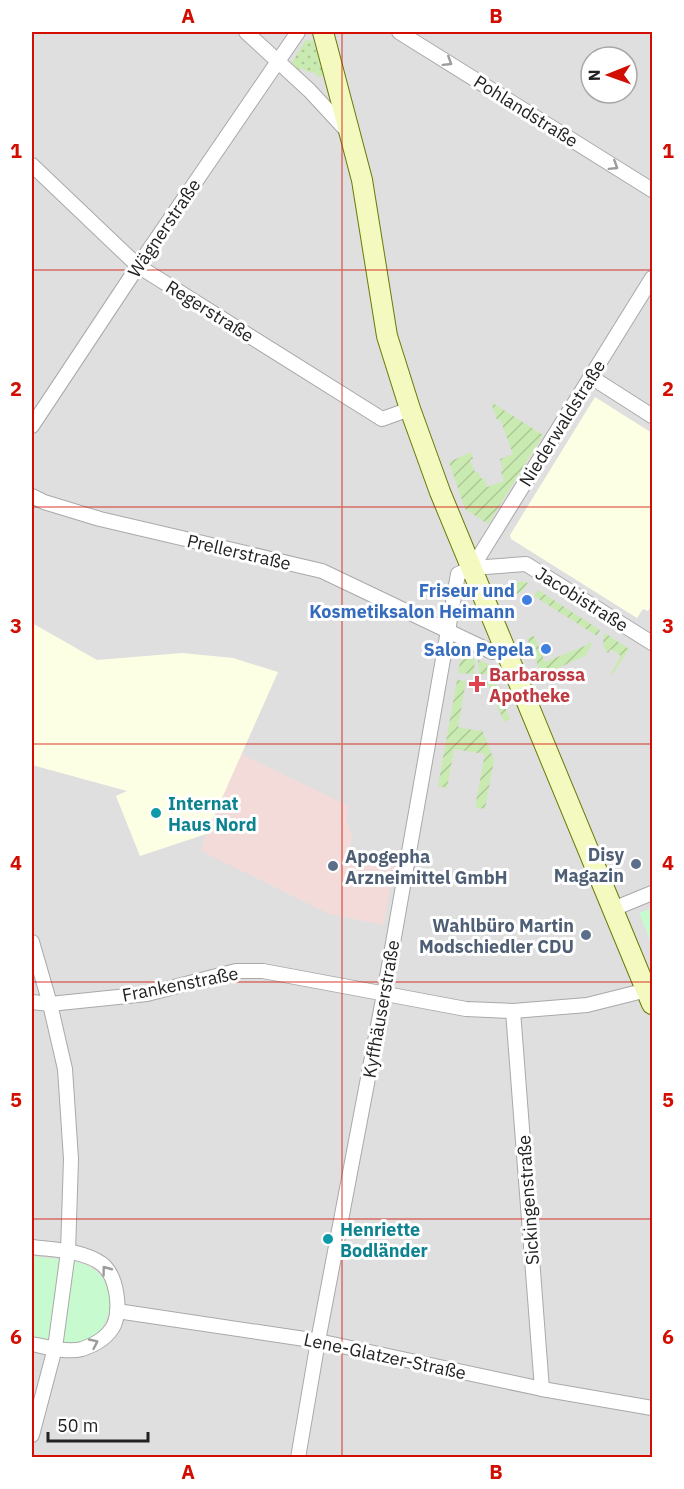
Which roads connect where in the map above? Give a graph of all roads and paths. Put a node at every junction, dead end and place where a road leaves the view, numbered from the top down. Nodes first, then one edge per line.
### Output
1 (246, 32) edge
2 (298, 32) edge
3 (323, 32) edge
4 (399, 32) edge
5 (277, 62) junction
6 (352, 136) junction
7 (32, 165) edge
8 (652, 190) edge
9 (138, 266) junction
10 (652, 278) edge
11 (591, 377) junction
12 (410, 409) junction
13 (652, 416) edge
14 (32, 426) edge
15 (32, 496) edge
16 (472, 568) junction
17 (447, 631) junction
18 (652, 643) edge
19 (504, 646) junction
20 (652, 893) edge
21 (613, 909) junction
22 (32, 942) edge
23 (384, 994) junction
24 (650, 997) edge
25 (32, 1002) edge
26 (50, 1004) junction
27 (513, 1011) junction
28 (32, 1246) edge
29 (68, 1252) junction
30 (117, 1311) junction
31 (318, 1341) junction
32 (32, 1344) edge
33 (55, 1348) junction
34 (542, 1389) junction
35 (652, 1408) edge
36 (32, 1435) edge
37 (298, 1458) edge

1 - 5 street
2 - 5 street, Wägnerstraße
3 - 6 street
4 -> 8 street, Pohlandstraße
5 - 6 street
5 - 9 street, Wägnerstraße
6 - 12 street
7 - 9 street, Regerstraße
9 - 12 street, Regerstraße
9 - 14 street, Wägnerstraße
10 - 11 street, Niederwaldstraße
11 - 13 street
11 - 16 street, Niederwaldstraße
12 - 16 street
15 - 17 street, Prellerstraße
16 - 17 street, Kyffhäuserstraße
16 - 18 street, Jacobistraße
16 - 19 street
17 - 19 street, Prellerstraße
17 - 23 street, Kyffhäuserstraße
19 - 21 street
20 - 21 street
21 - 24 street
22 - 26 street
23 - 26 street, Frankenstraße
23 - 27 street, Frankenstraße
23 - 31 street, Kyffhäuserstraße
24 - 27 street, Frankenstraße
25 - 26 street, Frankenstraße
26 - 29 street
27 - 34 street, Sickingenstraße
28 - 29 street
30 -> 29 street
29 - 33 street
30 - 31 street, Lene-Glatzer-Straße
33 -> 30 street
31 - 34 street, Lene-Glatzer-Straße
31 - 37 street, Kyffhäuserstraße
32 - 33 street
33 - 36 street
34 - 35 street, Lene-Glatzer-Straße

